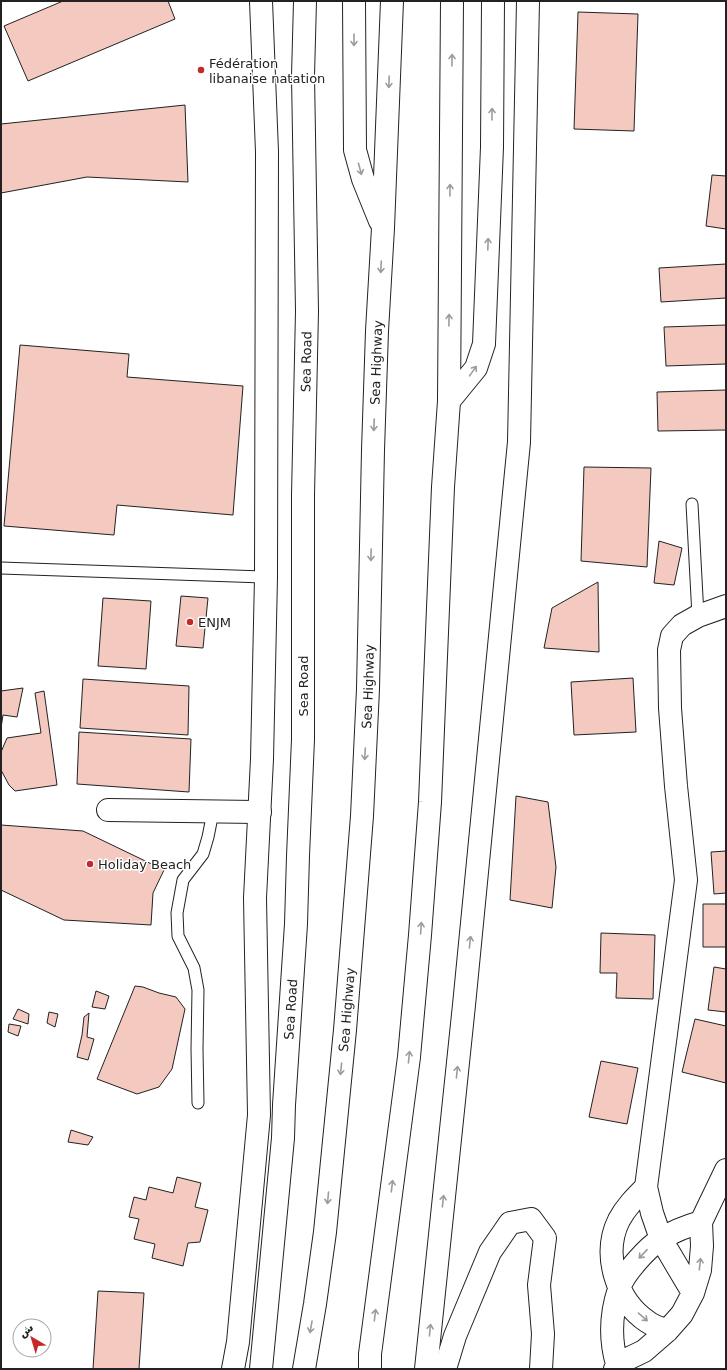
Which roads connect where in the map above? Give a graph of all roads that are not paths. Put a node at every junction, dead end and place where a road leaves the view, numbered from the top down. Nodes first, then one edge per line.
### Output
1 (261, 1) edge
2 (305, 1) edge
3 (354, 1) edge
4 (392, 1) edge
5 (452, 1) edge
6 (493, 1) edge
7 (528, 1) edge
8 (383, 228) junction
9 (448, 401) junction
10 (692, 504) dead end
11 (1, 568) edge
12 (266, 577) junction
13 (726, 606) edge
14 (698, 616) junction
15 (108, 810) dead end
16 (212, 812) junction
17 (260, 812) junction
18 (198, 1103) dead end
19 (726, 1170) edge
20 (646, 1187) junction
21 (701, 1222) junction
22 (661, 1239) junction
23 (619, 1288) junction
24 (693, 1293) junction
25 (667, 1331) junction
26 (369, 1364) edge
27 (616, 1367) edge
28 (233, 1369) edge
29 (261, 1369) edge
30 (304, 1369) edge
31 (426, 1369) edge
32 (445, 1369) edge
33 (541, 1369) edge

1 - 12 main road
2 - 29 main road, Sea Road
3 -> 8 main road
4 -> 8 main road, Sea Highway
9 -> 5 main road
9 -> 6 main road
31 -> 7 main road
8 -> 30 main road, Sea Highway
26 -> 9 main road
10 - 14 lane
11 - 12 lane
12 - 17 main road
13 - 14 main road
14 - 20 main road
15 - 16 main road
16 - 17 main road
16 - 18 lane
17 - 28 main road
19 - 21 main road
20 - 22 main road
20 - 23 main road
21 - 22 main road
24 -> 21 main road
22 -> 23 main road
22 - 24 main road
23 -> 25 main road
23 - 27 main road
24 - 25 main road
25 - 27 main road
32 - 33 main road

